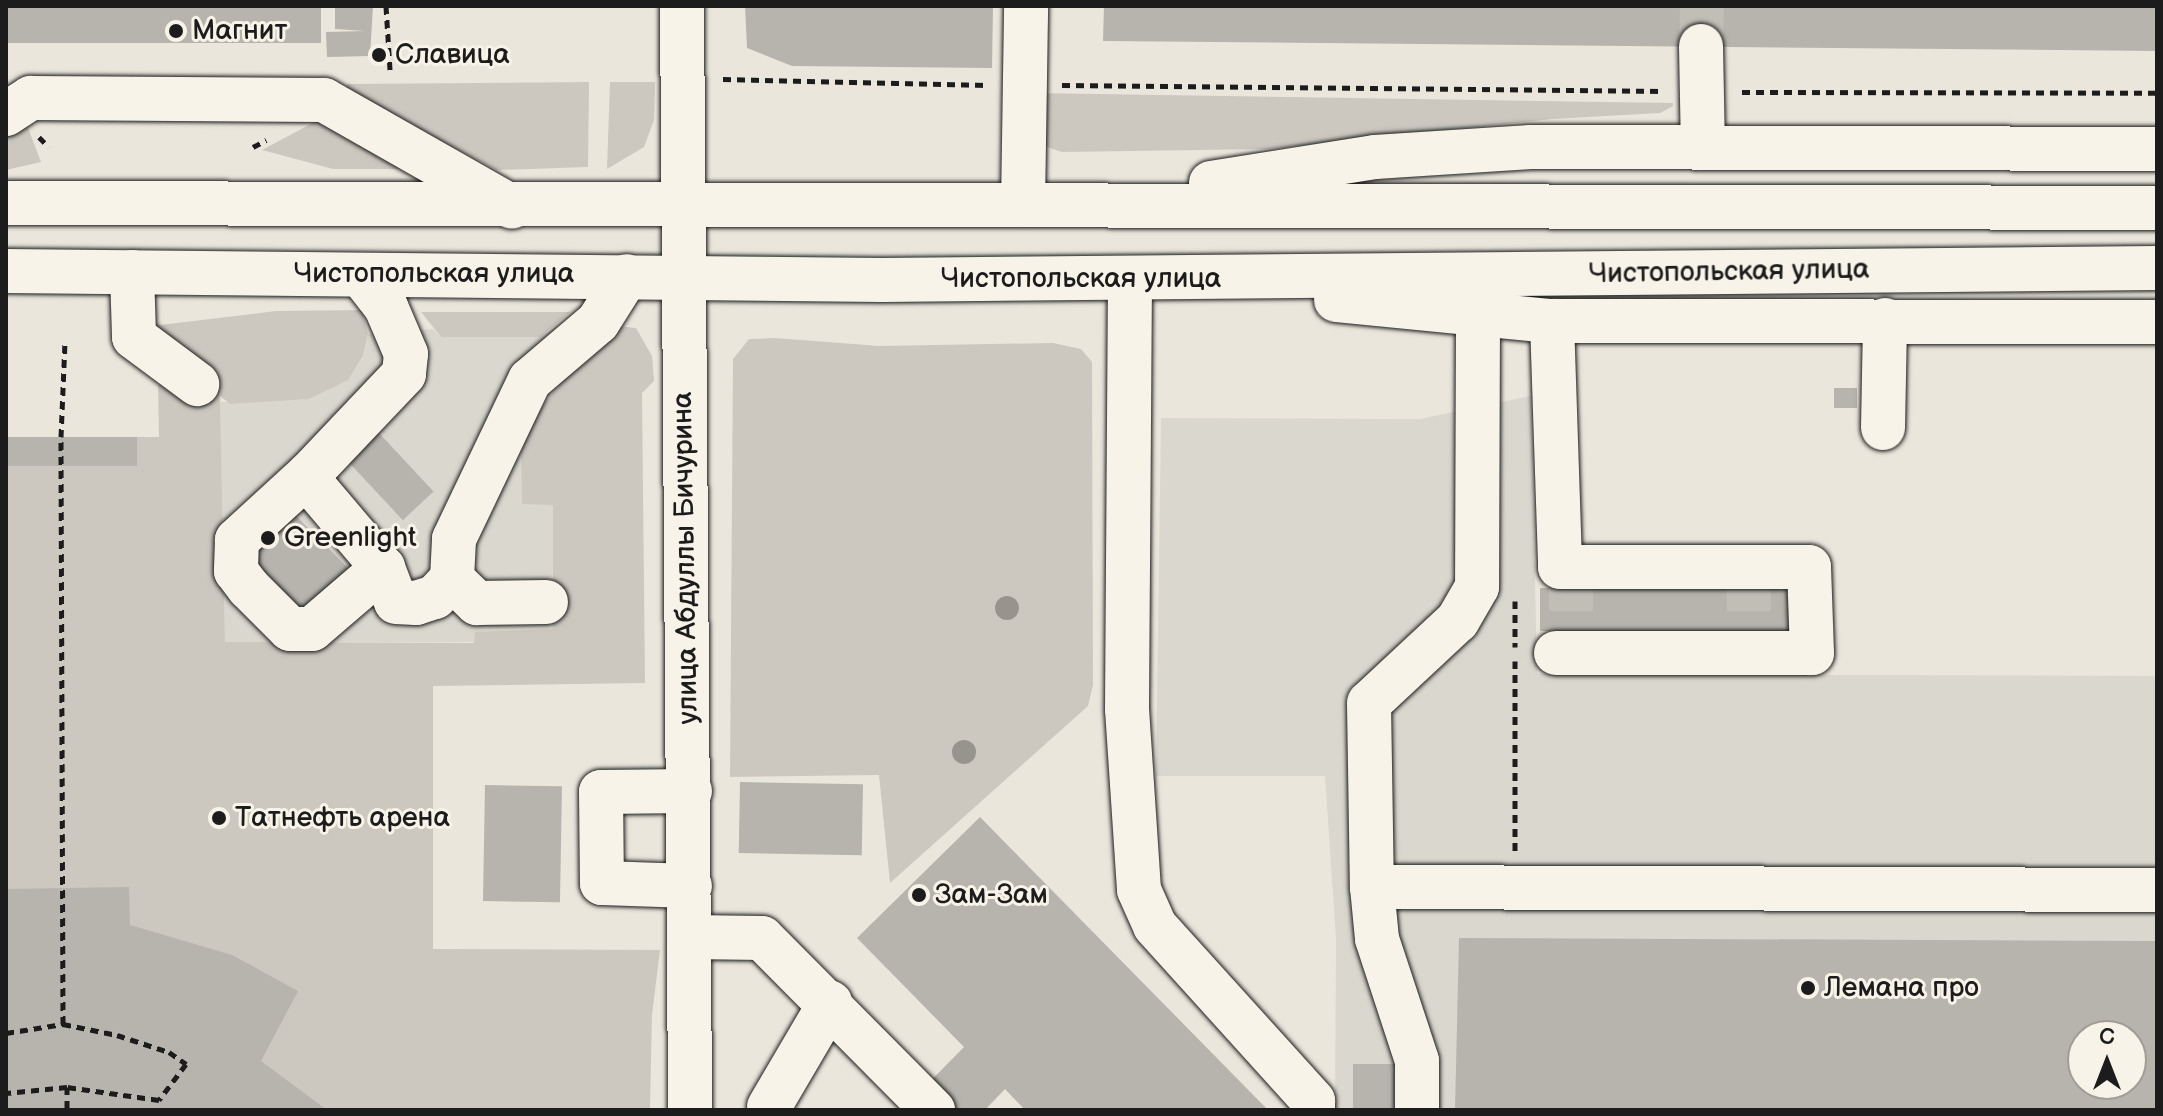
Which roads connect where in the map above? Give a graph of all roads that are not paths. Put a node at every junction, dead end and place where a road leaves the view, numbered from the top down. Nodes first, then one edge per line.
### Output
1 (682, 6) edge
2 (1026, 6) edge
3 (1701, 46) tunnel mouth
4 (6, 114) edge
5 (1703, 148) junction
6 (2157, 149) edge
7 (6, 203) edge
8 (1079, 204) junction
9 (1023, 205) junction
10 (512, 207) junction
11 (684, 208) junction
12 (2157, 208) edge
13 (2157, 268) edge
14 (132, 272) junction
15 (361, 275) junction
16 (627, 276) junction
17 (682, 276) junction
18 (1151, 278) junction
19 (9, 280) edge
20 (1478, 318) junction
21 (1885, 320) junction
22 (1552, 321) junction
23 (2157, 322) edge
24 (197, 384) dead end
25 (1883, 428) dead end
26 (309, 474) junction
27 (383, 568) junction
28 (452, 579) junction
29 (546, 602) dead end
30 (1556, 653) dead end
31 (690, 791) junction
32 (690, 886) junction
33 (1372, 887) junction
34 (2157, 890) edge
35 (690, 937) junction
36 (830, 1003) junction
37 (769, 1107) dead end
38 (690, 1110) edge
39 (933, 1110) edge
40 (1313, 1110) edge
41 (1417, 1110) edge

1 - 11 main road, улица Абдуллы Бичурина
2 - 9 main road
3 - 5 main road
4 - 10 main road
5 - 6 main road
5 - 8 main road
7 - 10 main road
8 - 9 main road
8 - 12 main road
9 - 11 main road
10 - 11 main road
11 - 17 main road, улица Абдуллы Бичурина
13 - 18 main road, Чистопольская улица
14 - 15 main road, Чистопольская улица
14 - 19 main road, Чистопольская улица
14 - 24 main road
15 - 16 main road, Чистопольская улица
15 - 26 main road
16 - 17 main road, Чистопольская улица
16 - 28 main road
17 - 18 main road, Чистопольская улица
17 - 31 main road, улица Абдуллы Бичурина
18 - 20 main road
18 - 40 main road
20 - 22 main road
20 - 33 main road
21 - 22 main road
21 - 23 main road
21 - 25 main road
22 - 30 main road
26 - 27 main road
26 - 27 main road
27 - 28 main road
28 - 29 main road
31 - 32 main road, улица Абдуллы Бичурина
31 - 32 main road
32 - 35 main road, улица Абдуллы Бичурина
33 - 34 main road
33 - 41 main road
35 - 36 main road
35 - 38 main road, улица Абдуллы Бичурина
36 - 37 main road
36 - 39 main road

